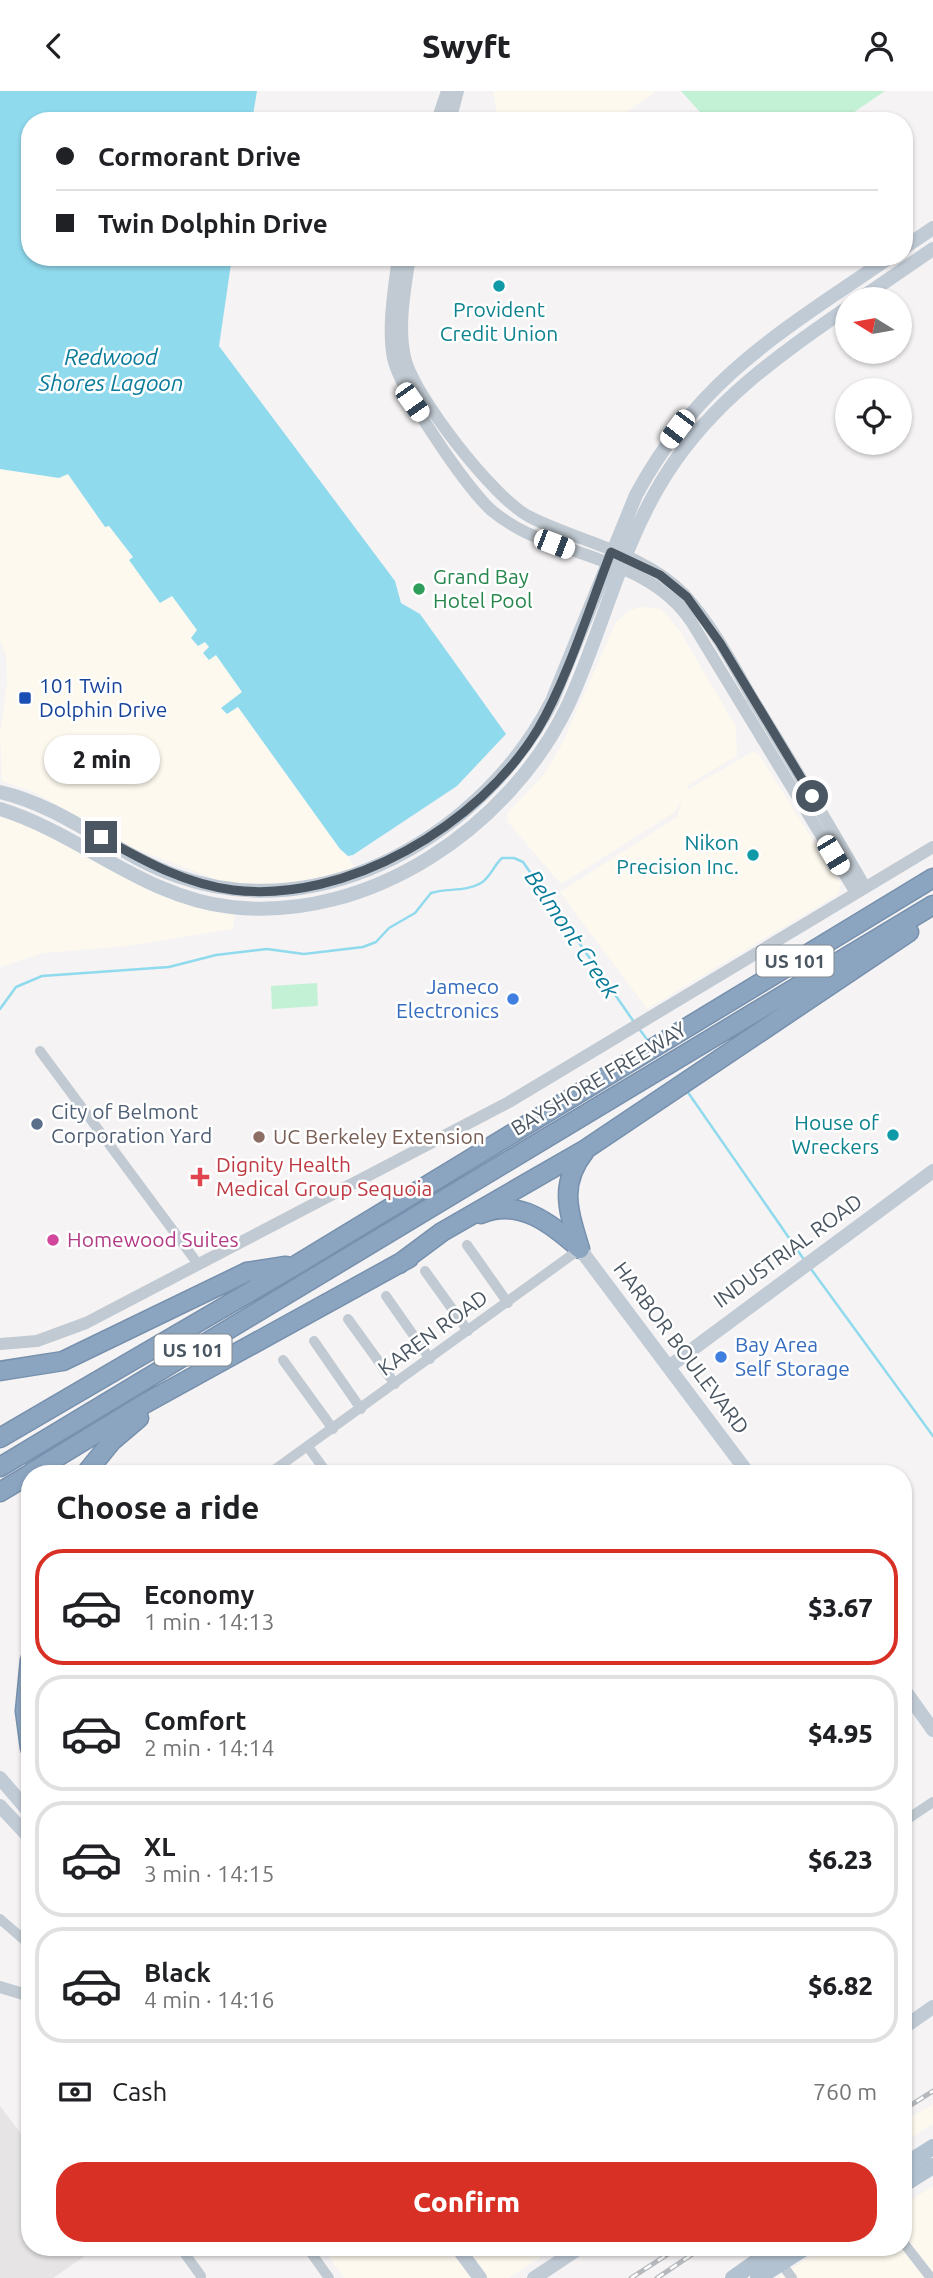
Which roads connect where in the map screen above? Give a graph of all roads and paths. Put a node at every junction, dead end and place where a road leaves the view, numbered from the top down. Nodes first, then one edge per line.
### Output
1 (446, 91) edge
2 (458, 91) edge
3 (440, 112) edge
4 (452, 112) edge
5 (933, 228) edge
6 (913, 242) edge
7 (933, 249) edge
8 (913, 263) edge
9 (397, 266) edge
10 (409, 266) edge
11 (877, 266) edge
12 (908, 266) edge
13 (878, 287) edge
14 (835, 316) edge
15 (609, 558) junction
16 (624, 563) junction
17 (0, 792) edge
18 (0, 809) edge
19 (933, 847) edge
20 (933, 878) edge
21 (861, 890) junction
22 (933, 905) edge
23 (933, 914) edge
24 (40, 1051) dead end
25 (586, 1149) junction
26 (933, 1171) edge
27 (467, 1245) dead end
28 (580, 1249) junction
29 (198, 1264) junction
30 (399, 1264) junction
31 (296, 1265) junction
32 (425, 1271) dead end
33 (386, 1296) dead end
34 (508, 1303) junction
35 (348, 1319) dead end
36 (468, 1331) junction
37 (314, 1341) dead end
38 (0, 1344) edge
39 (430, 1359) junction
40 (283, 1360) dead end
41 (670, 1366) junction
42 (0, 1371) edge
43 (395, 1384) junction
44 (176, 1388) junction
45 (361, 1409) junction
46 (333, 1429) junction
47 (0, 1438) edge
48 (308, 1447) junction
49 (45, 1465) edge
50 (93, 1465) edge
51 (282, 1465) edge
52 (321, 1465) edge
53 (742, 1465) edge
54 (0, 1467) edge
55 (21, 1479) edge
56 (0, 1492) edge
57 (912, 1701) edge
58 (933, 1730) edge
59 (0, 1777) edge
60 (21, 1802) edge
61 (933, 1803) edge
62 (0, 1806) edge
63 (912, 1816) edge
64 (21, 1828) edge
65 (0, 1919) edge
66 (21, 1937) edge
67 (0, 1987) edge
68 (21, 1993) edge
69 (933, 2007) edge
70 (912, 2022) edge
71 (933, 2147) edge
72 (912, 2160) edge
73 (933, 2166) edge
74 (912, 2179) edge
75 (912, 2254) edge
76 (187, 2256) edge
77 (313, 2256) edge
78 (464, 2256) edge
79 (567, 2256) edge
80 (772, 2256) edge
81 (775, 2256) edge
82 (779, 2256) edge
83 (201, 2276) dead end
84 (329, 2278) edge
85 (480, 2278) edge
86 (534, 2278) edge
87 (733, 2278) edge
88 (758, 2278) edge
89 (792, 2278) edge
90 (930, 2278) edge

1 - 3 street
2 - 4 street
5 - 6 main road
7 - 8 main road
9 - 15 street
10 - 15 street
11 - 15 main road
12 - 13 main road
14 - 16 main road
15 - 16 street
15 - 17 main road
16 - 18 main road
16 - 21 street
19 - 21 street
20 - 31 highway, BAYSHORE FREEWAY / US 101
21 - 29 street
22 - 54 highway, BAYSHORE FREEWAY / US 101
23 - 25 highway
24 - 29 street
25 - 28 highway
25 - 30 highway
26 - 41 main road, INDUSTRIAL ROAD
27 - 34 street
28 - 30 highway
28 - 34 street, KAREN ROAD
28 - 41 main road, HARBOR BOULEVARD
29 - 38 street
30 - 44 highway
31 - 42 highway
31 - 47 highway, BAYSHORE FREEWAY / US 101
32 - 36 street
33 - 39 street
34 - 36 street, KAREN ROAD
35 - 43 street
36 - 39 street, KAREN ROAD
37 - 45 street
39 - 43 street, KAREN ROAD
40 - 46 street
41 - 53 main road, HARBOR BOULEVARD
43 - 45 street, KAREN ROAD
44 - 49 highway
44 - 50 highway
45 - 46 street, KAREN ROAD
46 - 48 street, KAREN ROAD
48 - 51 street, KAREN ROAD
48 - 52 street
55 - 56 highway
57 - 58 main road
59 - 60 main road
61 - 63 street
62 - 64 main road
65 - 66 street
67 - 68 street
69 - 70 main road
71 - 72 main road
73 - 74 main road
75 - 90 street
76 - 83 street
77 - 84 street
78 - 85 main road
79 - 86 main road
80 - 87 main road
81 - 88 main road
82 - 89 street

